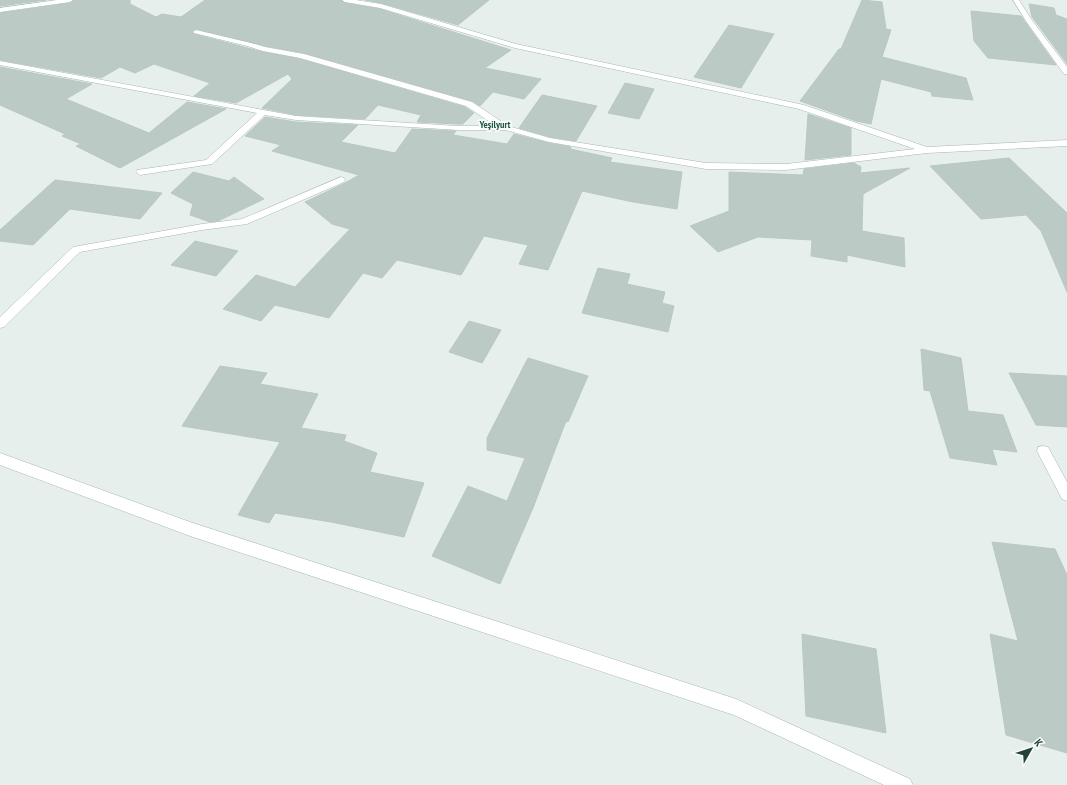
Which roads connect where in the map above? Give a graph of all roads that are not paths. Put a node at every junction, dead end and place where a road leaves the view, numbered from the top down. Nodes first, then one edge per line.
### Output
1 (70, 0) edge
2 (345, 0) edge
3 (1016, 0) edge
4 (0, 10) edge
5 (196, 32) dead end
6 (0, 63) edge
7 (1067, 72) edge
8 (263, 112) junction
9 (505, 128) junction
10 (1067, 143) edge
11 (927, 150) junction
12 (140, 172) dead end
13 (341, 180) dead end
14 (0, 324) edge
15 (1043, 451) dead end
16 (0, 459) edge
17 (1067, 495) edge
18 (904, 785) edge

1 - 4 street
2 - 11 street
3 - 7 street
5 - 9 street
6 - 8 street
8 - 9 street
8 - 12 street
9 - 11 street
10 - 11 street
13 - 14 street
15 - 17 street
16 - 18 street

